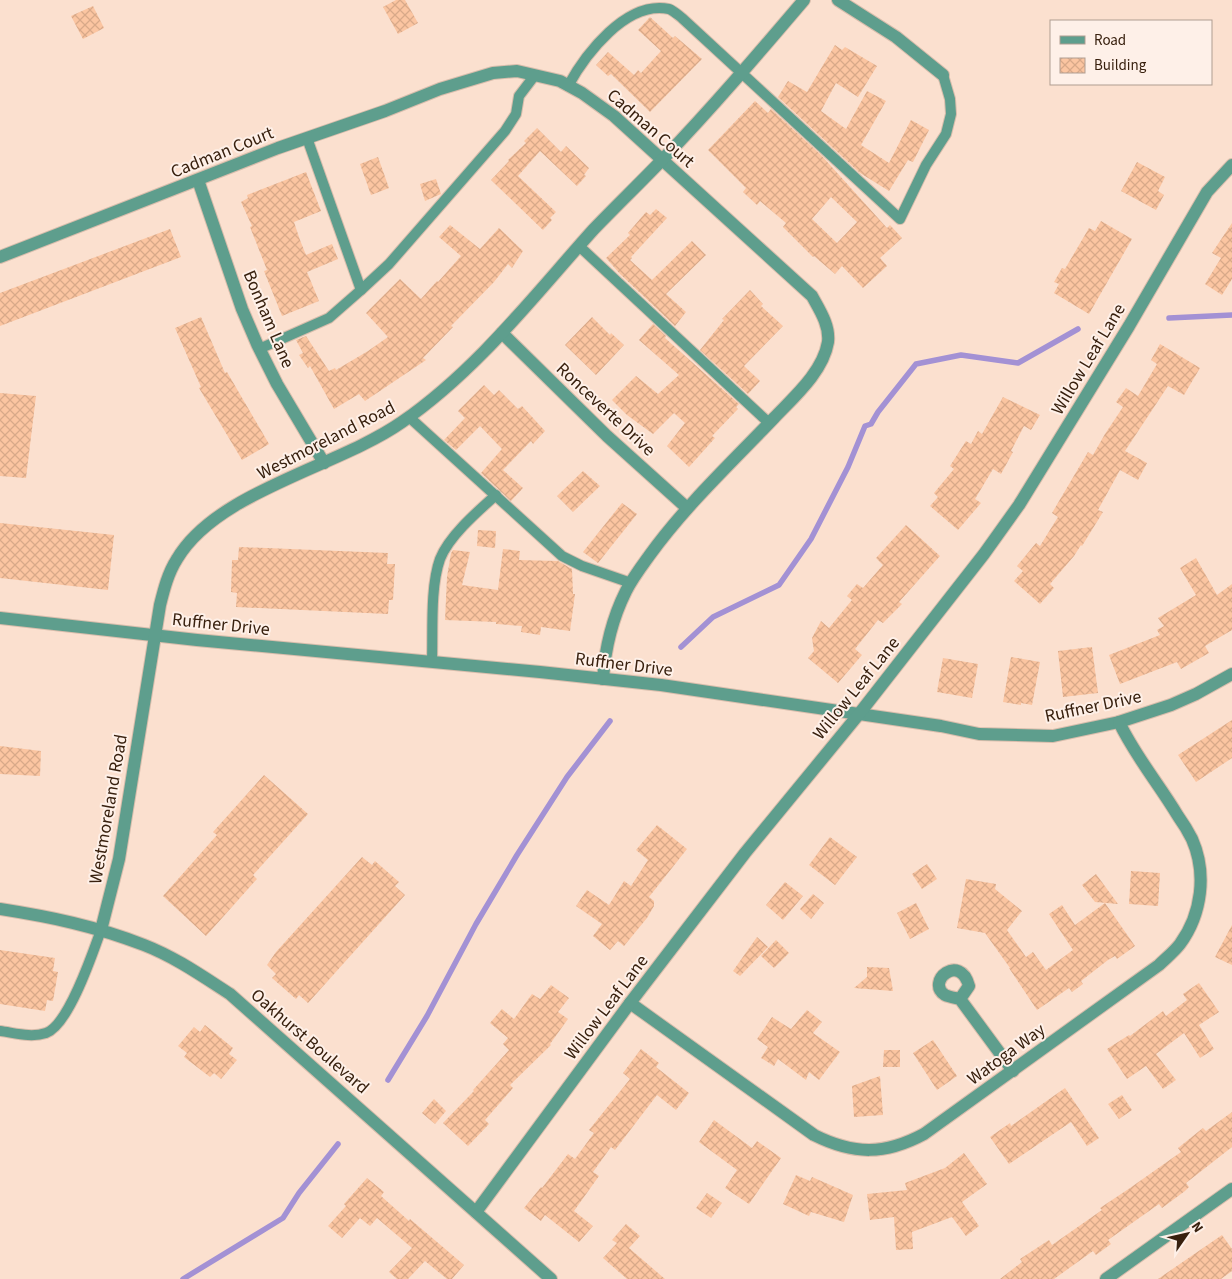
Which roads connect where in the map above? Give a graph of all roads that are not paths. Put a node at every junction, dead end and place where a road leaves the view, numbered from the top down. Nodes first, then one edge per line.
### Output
1 (804, 0) edge
2 (838, 0) edge
3 (741, 72) junction
4 (535, 75) junction
5 (943, 75) joint
6 (568, 86) junction
7 (307, 138) junction
8 (662, 160) junction
9 (1232, 165) edge
10 (198, 180) junction
11 (578, 246) junction
12 (0, 257) edge
13 (361, 290) junction
14 (502, 332) junction
15 (259, 349) junction
16 (409, 417) junction
17 (769, 423) junction
18 (324, 463) junction
19 (496, 495) junction
20 (687, 508) junction
21 (631, 583) junction
22 (0, 618) edge
23 (156, 634) junction
24 (432, 662) junction
25 (1232, 674) edge
26 (603, 678) junction
27 (858, 714) junction
28 (1119, 722) junction
29 (0, 909) edge
30 (101, 930) junction
31 (960, 1000) dead end
32 (630, 1003) junction
33 (0, 1031) edge
34 (1013, 1071) junction
35 (1232, 1189) edge
36 (476, 1212) junction
37 (551, 1279) edge
38 (1106, 1279) edge

1 - 3 street, Westmoreland Road
2 - 5 street
3 - 5 lane
3 - 6 lane
3 - 8 street, Westmoreland Road
4 - 6 street, Cadman Court
4 - 7 street, Cadman Court
4 - 13 lane
6 - 8 street, Cadman Court
7 - 10 street, Cadman Court
7 - 13 lane
8 - 11 street, Westmoreland Road
8 - 17 street, Cadman Court
9 - 27 street, Willow Leaf Lane
10 - 12 street, Cadman Court
10 - 15 street, Bonham Lane
11 - 14 street, Westmoreland Road
11 - 17 lane
13 - 15 lane
14 - 16 street, Westmoreland Road
14 - 20 street, Ronceverte Drive
15 - 18 street, Bonham Lane
16 - 18 street, Westmoreland Road
16 - 19 lane
17 - 20 street, Cadman Court
18 - 23 street, Westmoreland Road
19 - 21 lane
19 - 24 lane
20 - 21 street, Cadman Court
21 - 26 street, Cadman Court
22 - 23 street, Ruffner Drive
23 - 24 street, Ruffner Drive
23 - 30 street, Westmoreland Road
24 - 26 street, Ruffner Drive
25 - 28 street, Ruffner Drive
26 - 27 street, Ruffner Drive
27 - 28 street, Ruffner Drive
27 - 32 street, Willow Leaf Lane
28 - 34 street, Watoga Way
29 - 30 street, Oakhurst Boulevard
30 - 33 lane
30 - 36 street, Oakhurst Boulevard
31 - 34 street
32 - 34 street, Watoga Way
32 - 36 street, Willow Leaf Lane
35 - 38 street
36 - 37 street, Oakhurst Boulevard

